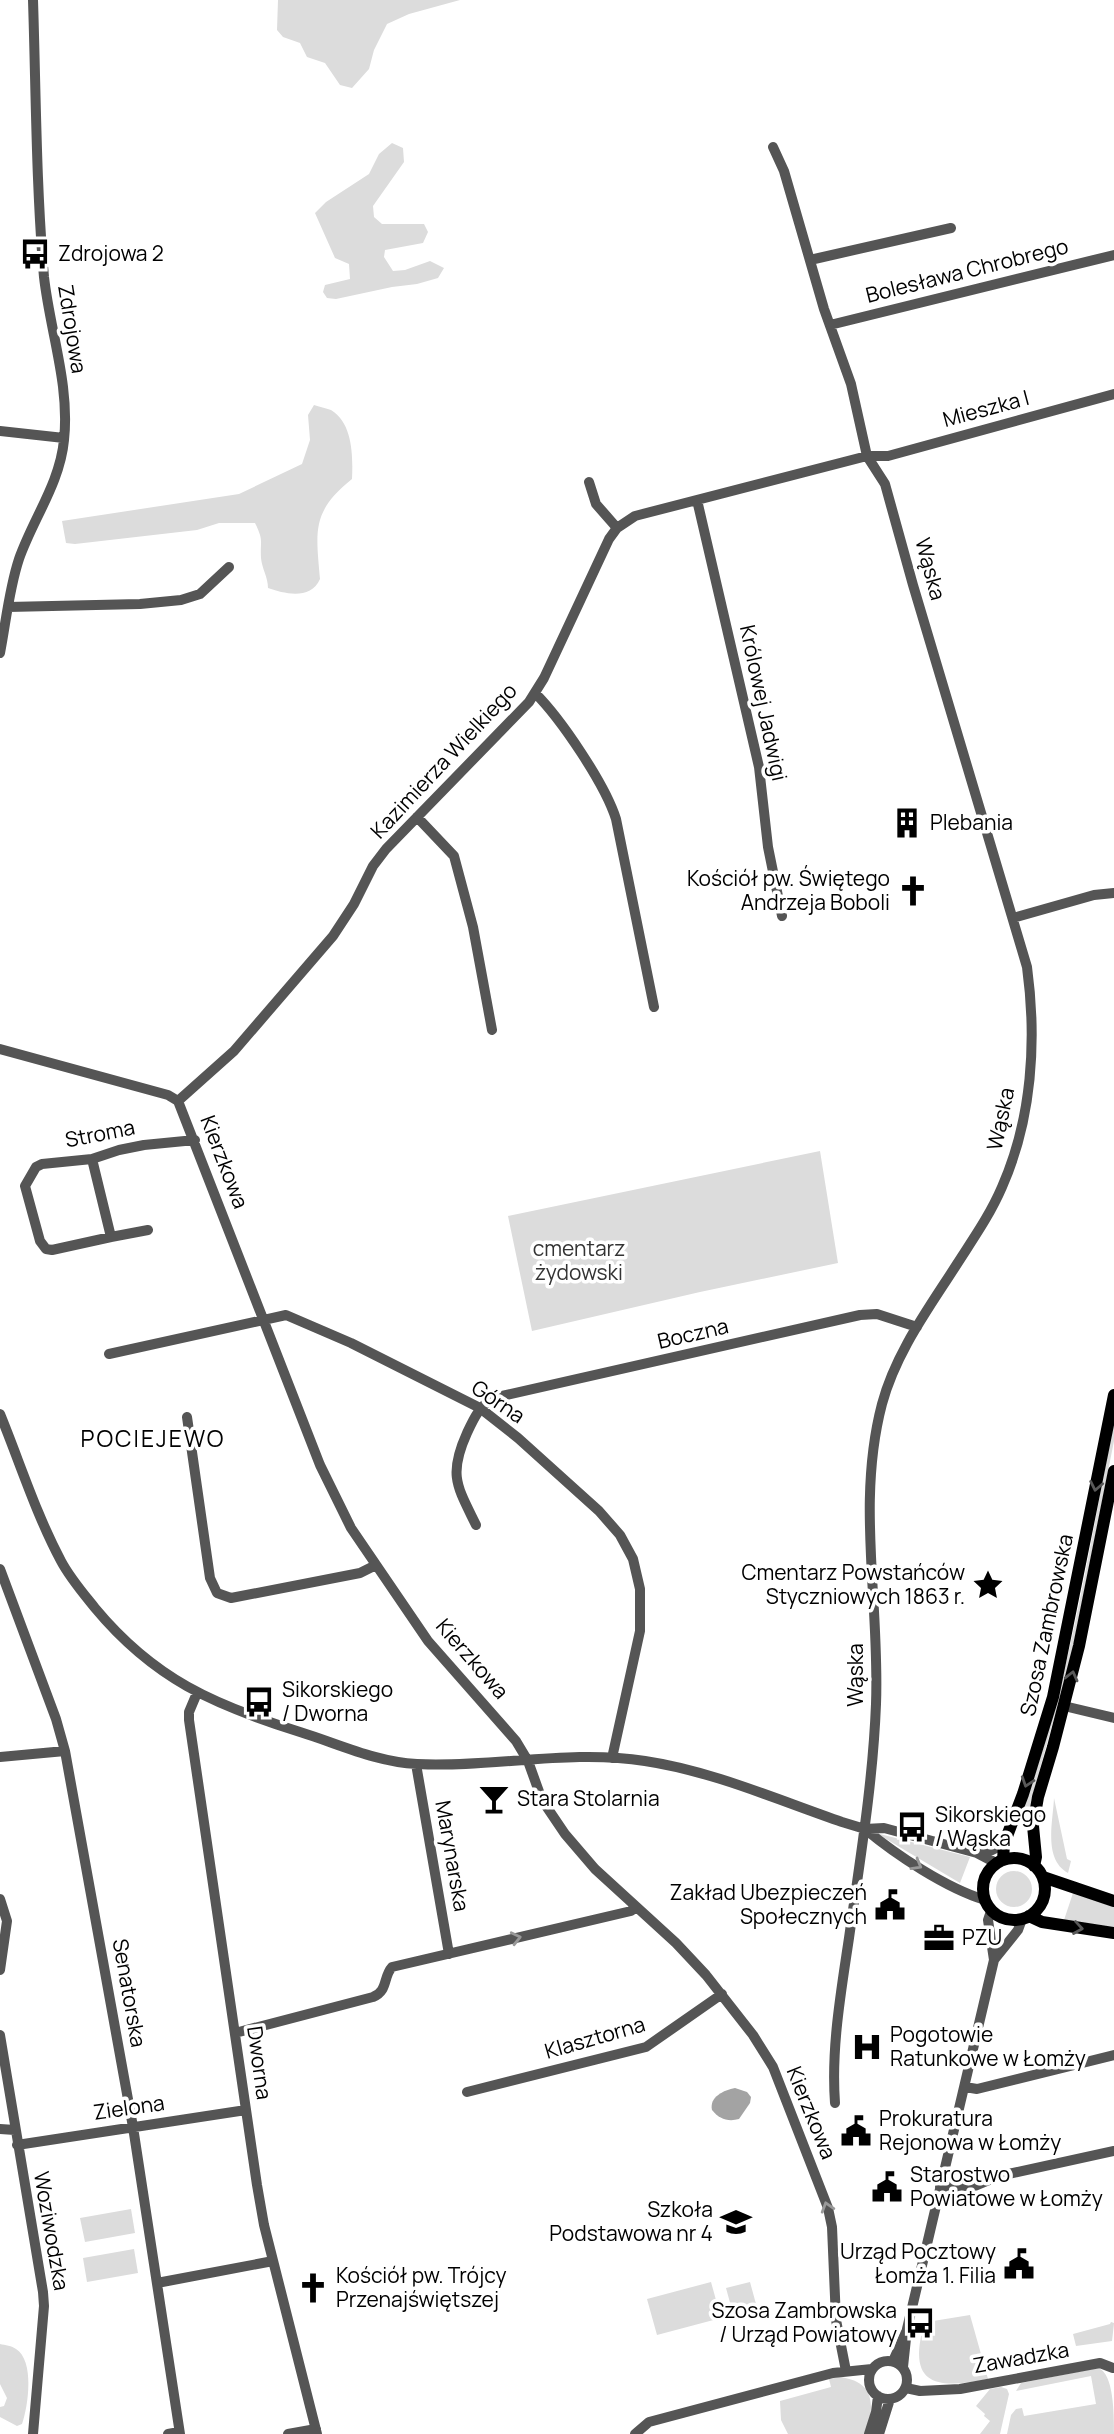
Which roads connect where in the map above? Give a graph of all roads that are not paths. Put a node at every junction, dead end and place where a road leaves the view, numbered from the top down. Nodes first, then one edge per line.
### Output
1 (33, 0) edge
2 (774, 147) dead end
3 (951, 228) dead end
4 (1114, 255) edge
5 (810, 260) junction
6 (830, 325) junction
7 (1114, 394) edge
8 (0, 431) edge
9 (64, 438) junction
10 (867, 456) junction
11 (589, 482) dead end
12 (697, 500) junction
13 (617, 528) junction
14 (229, 567) dead end
15 (6, 602) edge
16 (0, 653) edge
17 (535, 693) junction
18 (417, 817) junction
19 (1114, 893) edge
20 (782, 916) dead end
21 (1013, 918) junction
22 (654, 1007) dead end
23 (492, 1030) dead end
24 (0, 1048) edge
25 (178, 1101) junction
26 (195, 1140) junction
27 (92, 1158) junction
28 (148, 1230) dead end
29 (111, 1237) junction
30 (264, 1319) junction
31 (917, 1327) junction
32 (109, 1354) dead end
33 (1114, 1395) edge
34 (480, 1408) junction
35 (0, 1415) edge
36 (187, 1417) dead end
37 (1114, 1471) edge
38 (476, 1525) dead end
39 (376, 1565) junction
40 (0, 1569) edge
41 (197, 1693) junction
42 (1064, 1706) junction
43 (1114, 1718) edge
44 (65, 1751) junction
45 (0, 1757) edge
46 (612, 1758) junction
47 (528, 1761) junction
48 (416, 1764) junction
49 (1013, 1821) junction
50 (1033, 1826) junction
51 (865, 1829) junction
52 (1004, 1844) junction
53 (982, 1855) junction
54 (1035, 1861) junction
55 (999, 1862) junction
56 (1048, 1878) junction
57 (0, 1899) edge
58 (1114, 1901) edge
59 (635, 1907) junction
60 (984, 1907) junction
61 (1023, 1922) junction
62 (1114, 1933) edge
63 (449, 1954) junction
64 (995, 1960) junction
65 (0, 1970) edge
66 (722, 1994) junction
67 (235, 2033) junction
68 (0, 2035) edge
69 (1114, 2055) edge
70 (965, 2087) junction
71 (467, 2092) dead end
72 (835, 2103) dead end
73 (246, 2110) junction
74 (133, 2127) junction
75 (0, 2129) edge
76 (15, 2130) junction
77 (18, 2145) junction
78 (1114, 2151) edge
79 (940, 2188) junction
80 (273, 2261) junction
81 (157, 2283) junction
82 (907, 2329) junction
83 (893, 2361) junction
84 (903, 2367) junction
85 (1114, 2368) edge
86 (872, 2369) junction
87 (846, 2371) junction
88 (869, 2381) junction
89 (907, 2383) junction
90 (878, 2396) junction
91 (890, 2399) junction
92 (316, 2432) edge
93 (179, 2433) edge
94 (33, 2434) edge
95 (168, 2434) edge
96 (288, 2434) edge
97 (635, 2434) edge
98 (869, 2434) edge
99 (879, 2434) edge

1 - 9 street, Zdrojowa
2 - 5 street, Wąska
3 - 5 street
4 - 6 street, Bolesława Chrobrego
5 - 6 street, Wąska
6 - 10 street, Wąska
7 - 10 street, Mieszka I
8 - 9 street
9 - 15 street, Zdrojowa
10 - 12 street
10 - 21 street, Wąska
11 - 13 street
12 - 13 street
12 - 20 street, Królowej Jadwigi
13 - 17 street, Kazimierza Wielkiego
14 - 15 street
15 - 16 street, Zdrojowa
17 - 18 street, Kazimierza Wielkiego
17 - 22 street
18 - 23 street
18 - 25 street, Kazimierza Wielkiego
19 - 21 street
21 - 31 street, Wąska
24 - 25 street, Kierzkowa
25 - 26 street, Kierzkowa
26 - 27 street, Stroma
26 - 30 street, Kierzkowa
27 - 29 street
27 - 29 street, Stroma
28 - 29 street
30 - 32 street, Górna
30 - 34 street, Górna
30 - 39 street, Kierzkowa
31 - 34 street, Boczna
31 - 51 street, Wąska
33 -> 49 main road, Szosa Zambrowska
34 - 38 street
34 - 46 street, Górna
35 - 41 street
36 - 39 street
42 -> 37 main road, Szosa Zambrowska
39 - 47 street, Kierzkowa
40 - 44 street, Senatorska
41 - 48 street
41 - 67 street, Dworna
42 - 43 street
42 - 50 main road, Szosa Zambrowska
44 - 45 street
44 - 74 street, Senatorska
46 - 47 street
46 - 51 street
47 - 48 street
47 - 59 street, Kierzkowa
48 - 63 street, Marynarska
49 - 50 main road
49 - 52 main road, Szosa Zambrowska
50 - 54 main road, Szosa Zambrowska
51 - 53 street
51 -> 60 street
51 - 72 street, Wąska
52 - 53 street
52 - 55 main road, Szosa Zambrowska
53 - 55 street
54 - 55 main road
54 - 56 main road
55 - 60 main road
56 - 58 main road
56 - 61 main road
57 - 65 street
63 -> 59 street
59 - 66 street, Kierzkowa
60 - 61 main road
60 - 64 street
61 -> 62 main road
61 - 64 street
63 - 67 street
64 - 70 street
66 - 71 street, Klasztorna
87 -> 66 street, Kierzkowa
67 - 73 street, Dworna
68 - 76 street, Woziwodzka
69 - 70 street
70 - 79 street
73 - 74 street, Zielona
73 - 80 street, Dworna
74 - 77 street, Zielona
74 - 81 street, Senatorska
75 - 76 street
76 - 77 street, Woziwodzka
77 - 94 street, Woziwodzka
78 - 79 street
79 - 82 street
80 - 81 street
80 - 92 street, Dworna
81 - 93 street, Senatorska
82 - 83 street
82 - 84 street
83 - 84 street
83 - 86 street
84 - 89 street
85 - 89 street, Zawadzka
86 - 87 street
86 - 88 street
87 - 88 street
87 - 97 street
88 - 90 street
89 - 91 street
90 - 91 street
90 - 98 street
91 - 99 street
92 - 96 street
93 - 95 street

